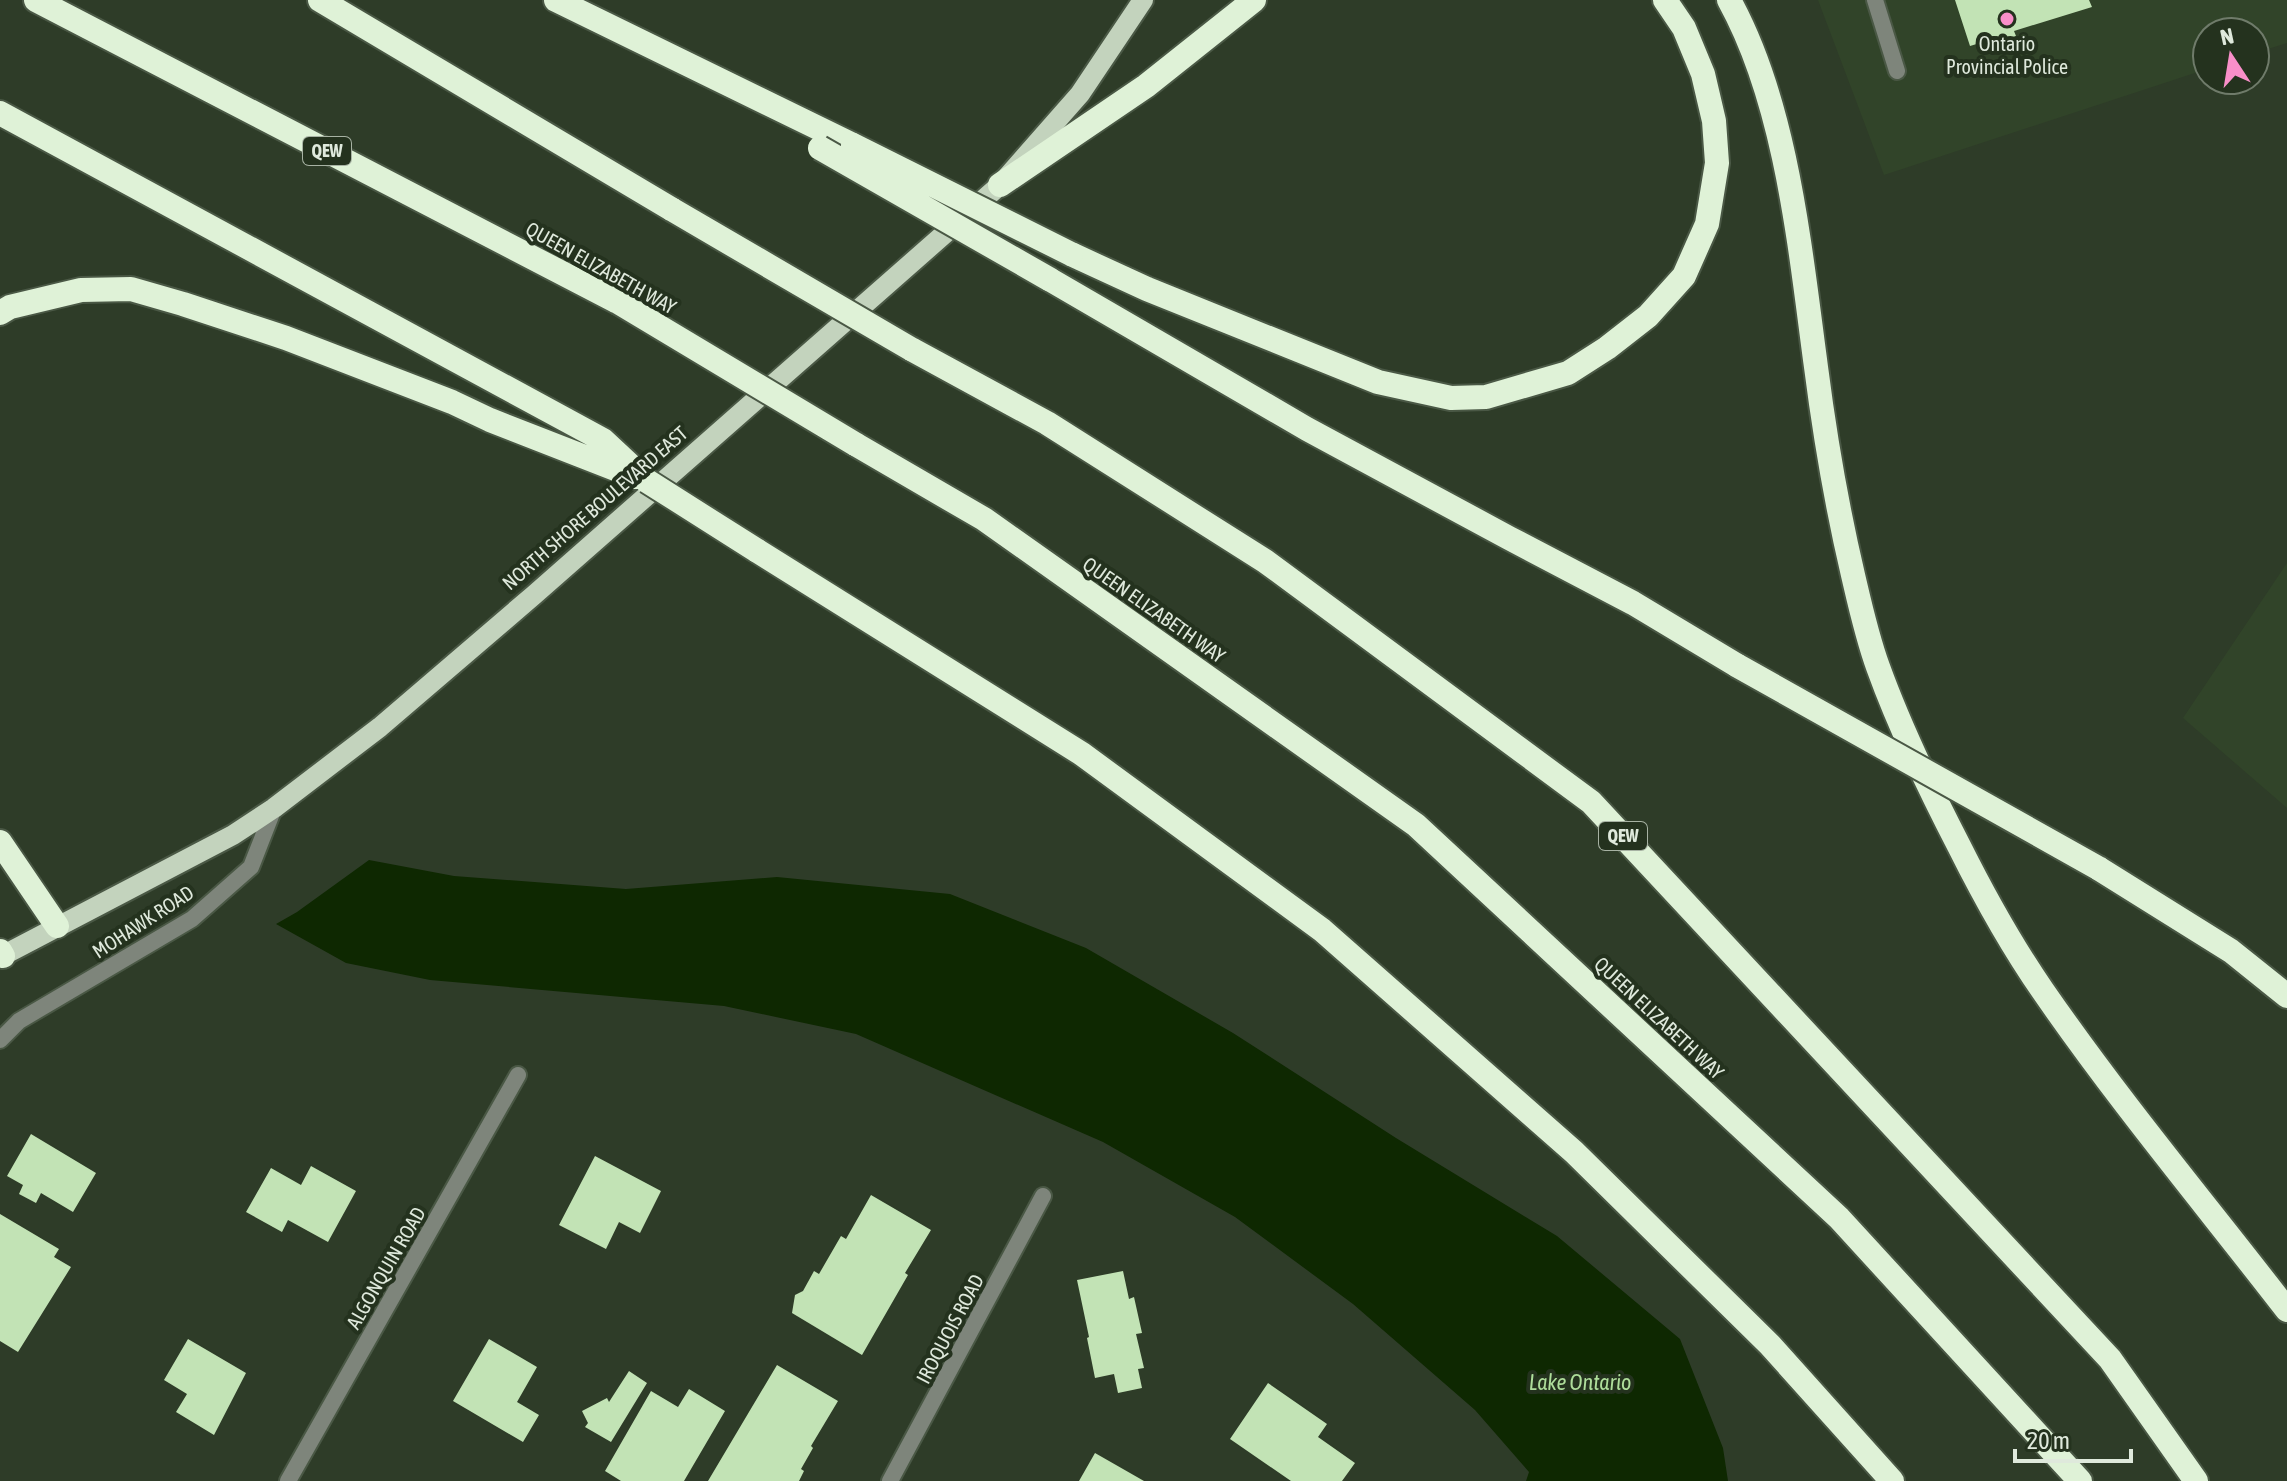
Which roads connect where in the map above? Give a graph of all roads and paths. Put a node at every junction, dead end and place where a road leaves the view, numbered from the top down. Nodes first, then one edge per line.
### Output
1 (36, 0) edge
2 (320, 0) edge
3 (556, 0) edge
4 (1143, 0) edge
5 (1254, 0) edge
6 (1665, 0) edge
7 (1729, 0) edge
8 (1875, 0) edge
9 (605, 24) junction
10 (1897, 71) dead end
11 (0, 113) edge
12 (1000, 185) junction
13 (0, 313) edge
14 (647, 481) junction
15 (274, 808) junction
16 (0, 842) edge
17 (57, 926) junction
18 (1, 955) edge
19 (2287, 996) edge
20 (0, 1040) edge
21 (518, 1075) dead end
22 (1043, 1196) dead end
23 (2287, 1310) edge
24 (288, 1481) edge
25 (890, 1481) edge
26 (1892, 1481) edge
27 (2080, 1481) edge
28 (2196, 1481) edge

1 - 27 highway, QUEEN ELIZABETH WAY / QEW, bridge
2 - 28 highway, QEW, bridge
3 - 9 highway
4 - 12 main road, NORTH SHORE BOULEVARD EAST
5 - 12 highway
6 - 9 highway, bridge
7 - 23 highway
8 - 10 street
9 - 19 highway, bridge
11 - 14 highway
12 - 15 main road, NORTH SHORE BOULEVARD EAST
13 - 14 highway
14 - 26 highway, bridge
15 - 17 main road, NORTH SHORE BOULEVARD EAST
15 - 20 street, MOHAWK ROAD
16 - 17 highway
17 - 18 main road, NORTH SHORE BOULEVARD EAST
21 - 24 street, ALGONQUIN ROAD
22 - 25 street, IROQUOIS ROAD

